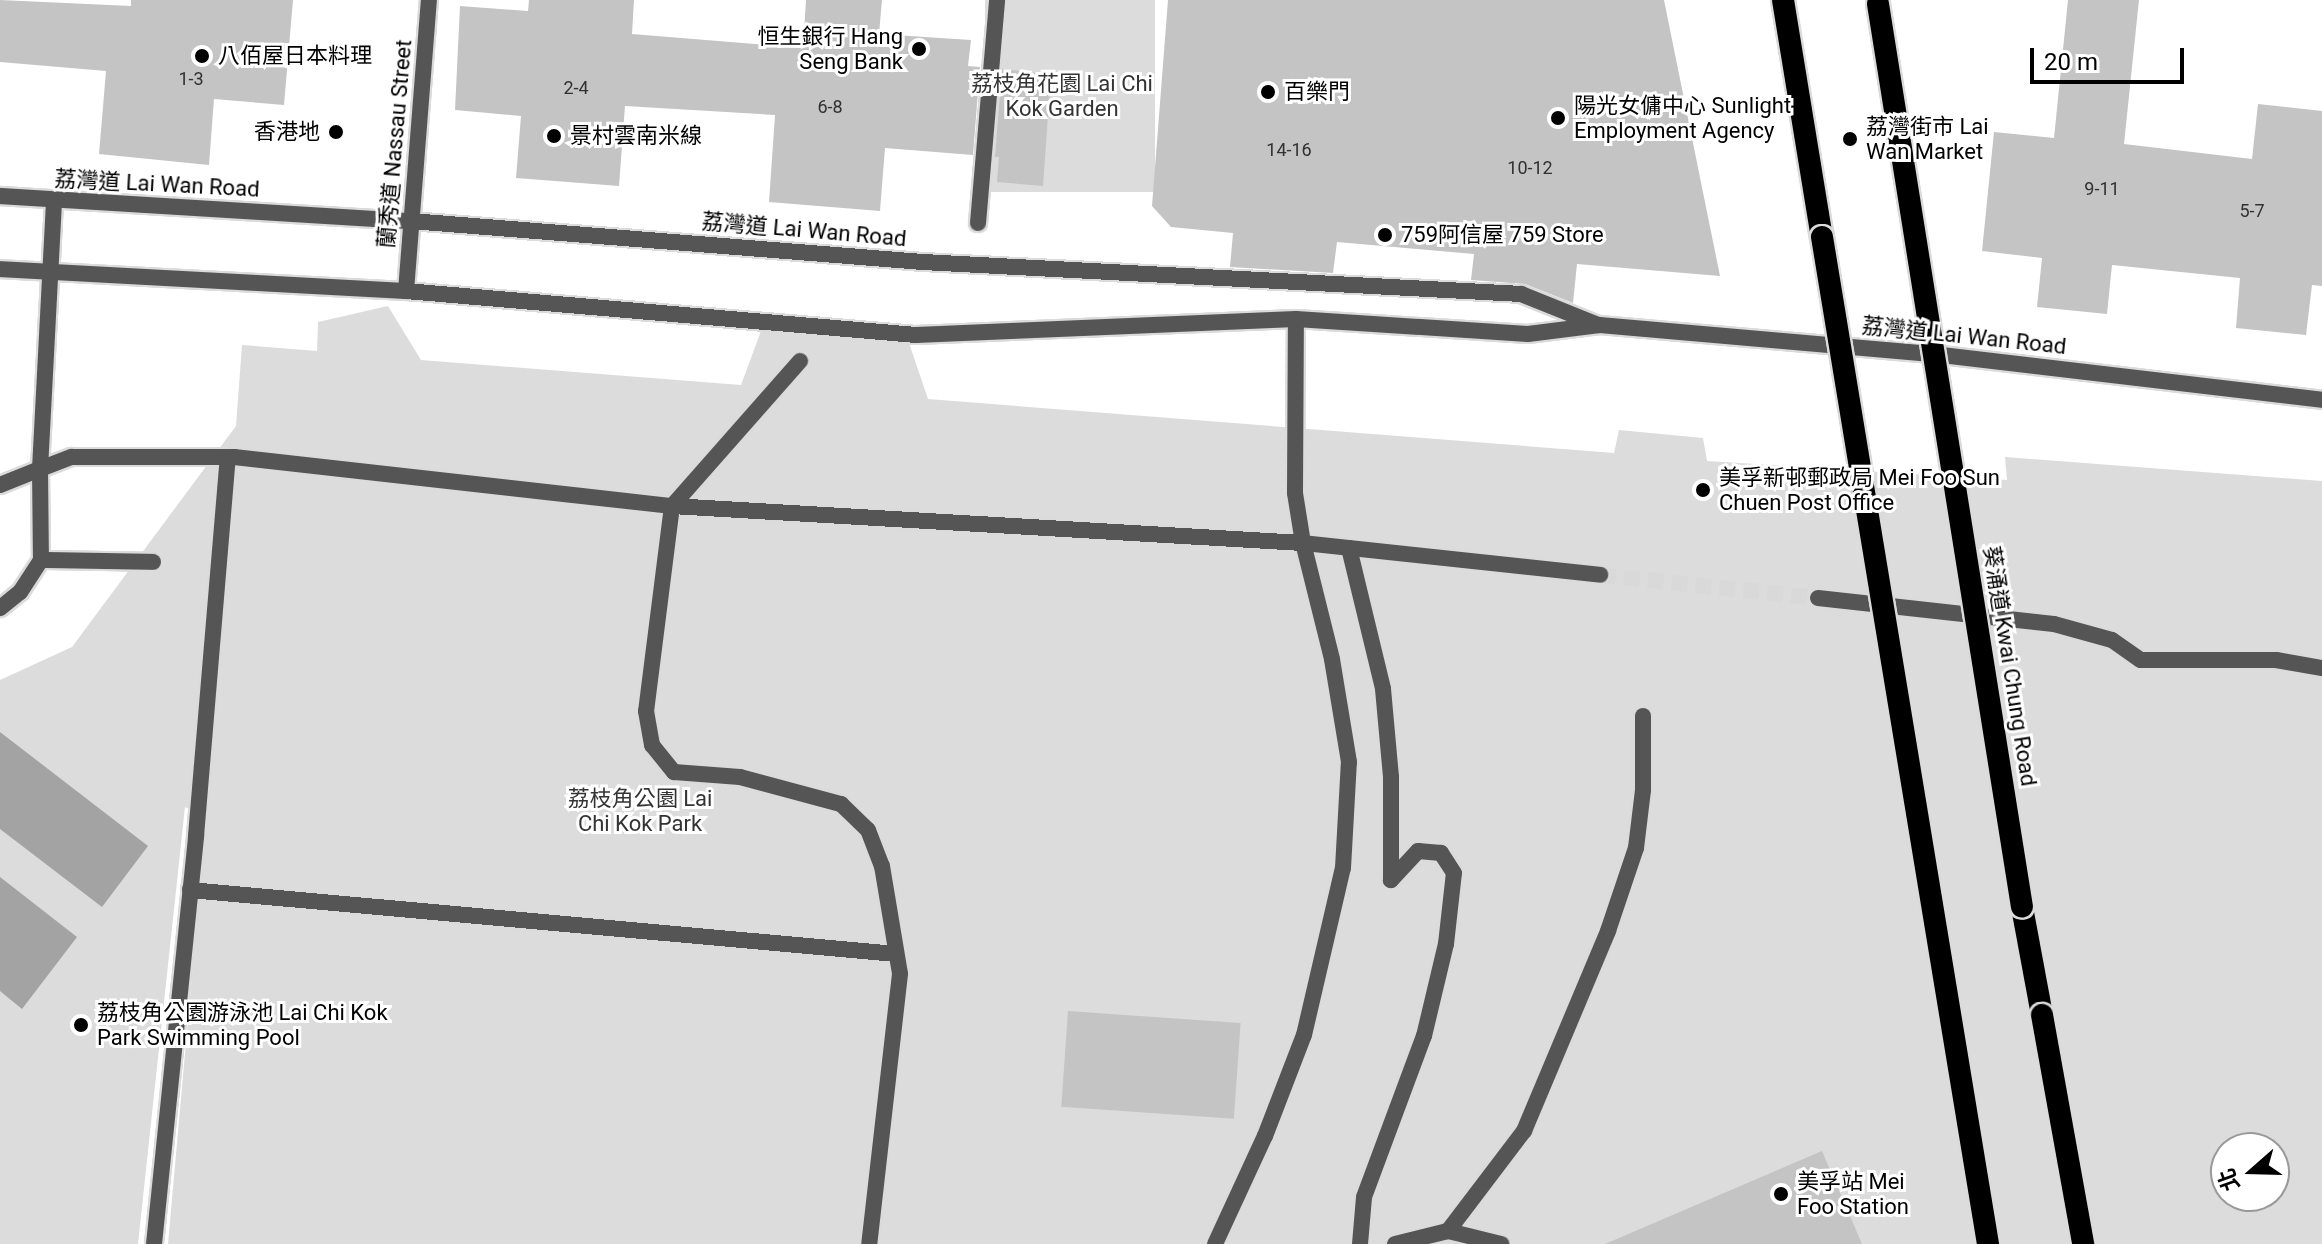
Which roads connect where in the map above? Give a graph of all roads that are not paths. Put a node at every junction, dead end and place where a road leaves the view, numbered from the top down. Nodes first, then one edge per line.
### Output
1 (429, 0) edge
2 (997, 0) edge
3 (1783, 0) edge
4 (1877, 0) edge
5 (0, 196) edge
6 (54, 201) junction
7 (411, 221) junction
8 (978, 223) dead end
9 (0, 269) edge
10 (51, 272) junction
11 (406, 291) junction
12 (1296, 319) junction
13 (1599, 325) junction
14 (800, 361) dead end
15 (2322, 400) edge
16 (228, 457) junction
17 (40, 469) junction
18 (0, 485) edge
19 (672, 506) junction
20 (1303, 543) junction
21 (1349, 548) junction
22 (41, 560) junction
23 (153, 562) dead end
24 (1600, 575) tunnel mouth
25 (1818, 598) tunnel mouth
26 (0, 608) edge
27 (2322, 668) edge
28 (1643, 716) dead end
29 (190, 890) junction
30 (896, 954) junction
31 (1448, 1231) junction
32 (154, 1244) edge
33 (869, 1244) edge
34 (1215, 1244) edge
35 (1360, 1244) edge
36 (1395, 1244) edge
37 (1501, 1244) edge
38 (1988, 1244) edge
39 (2083, 1244) edge

1 - 7 street, 蘭秀道 Nassau Street
2 - 8 street
3 - 38 highway, bridge
4 - 39 highway, 葵涌道 Kwai Chung Road, bridge
5 - 6 street, 荔灣道 Lai Wan Road
6 - 7 street, 荔灣道 Lai Wan Road
6 - 10 street
7 - 11 street, 蘭秀道 Nassau Street
7 - 13 street, 荔灣道 Lai Wan Road
9 - 10 street, 荔灣道 Lai Wan Road
10 - 11 street, 荔灣道 Lai Wan Road
10 - 17 street
11 - 12 street, 荔灣道 Lai Wan Road
12 - 13 street, 荔灣道 Lai Wan Road
12 - 20 street
13 - 15 street, 荔灣道 Lai Wan Road
14 - 19 street
16 - 17 street
16 - 19 street
16 - 29 street
17 - 18 street
17 - 22 street
19 - 20 street
19 - 30 street
20 - 21 street
20 - 34 street
21 - 24 street
21 - 35 street
22 - 23 street
22 - 26 street
25 - 27 street
28 - 31 street
29 - 30 street
29 - 32 street
30 - 33 street
31 - 36 street
31 - 37 street

